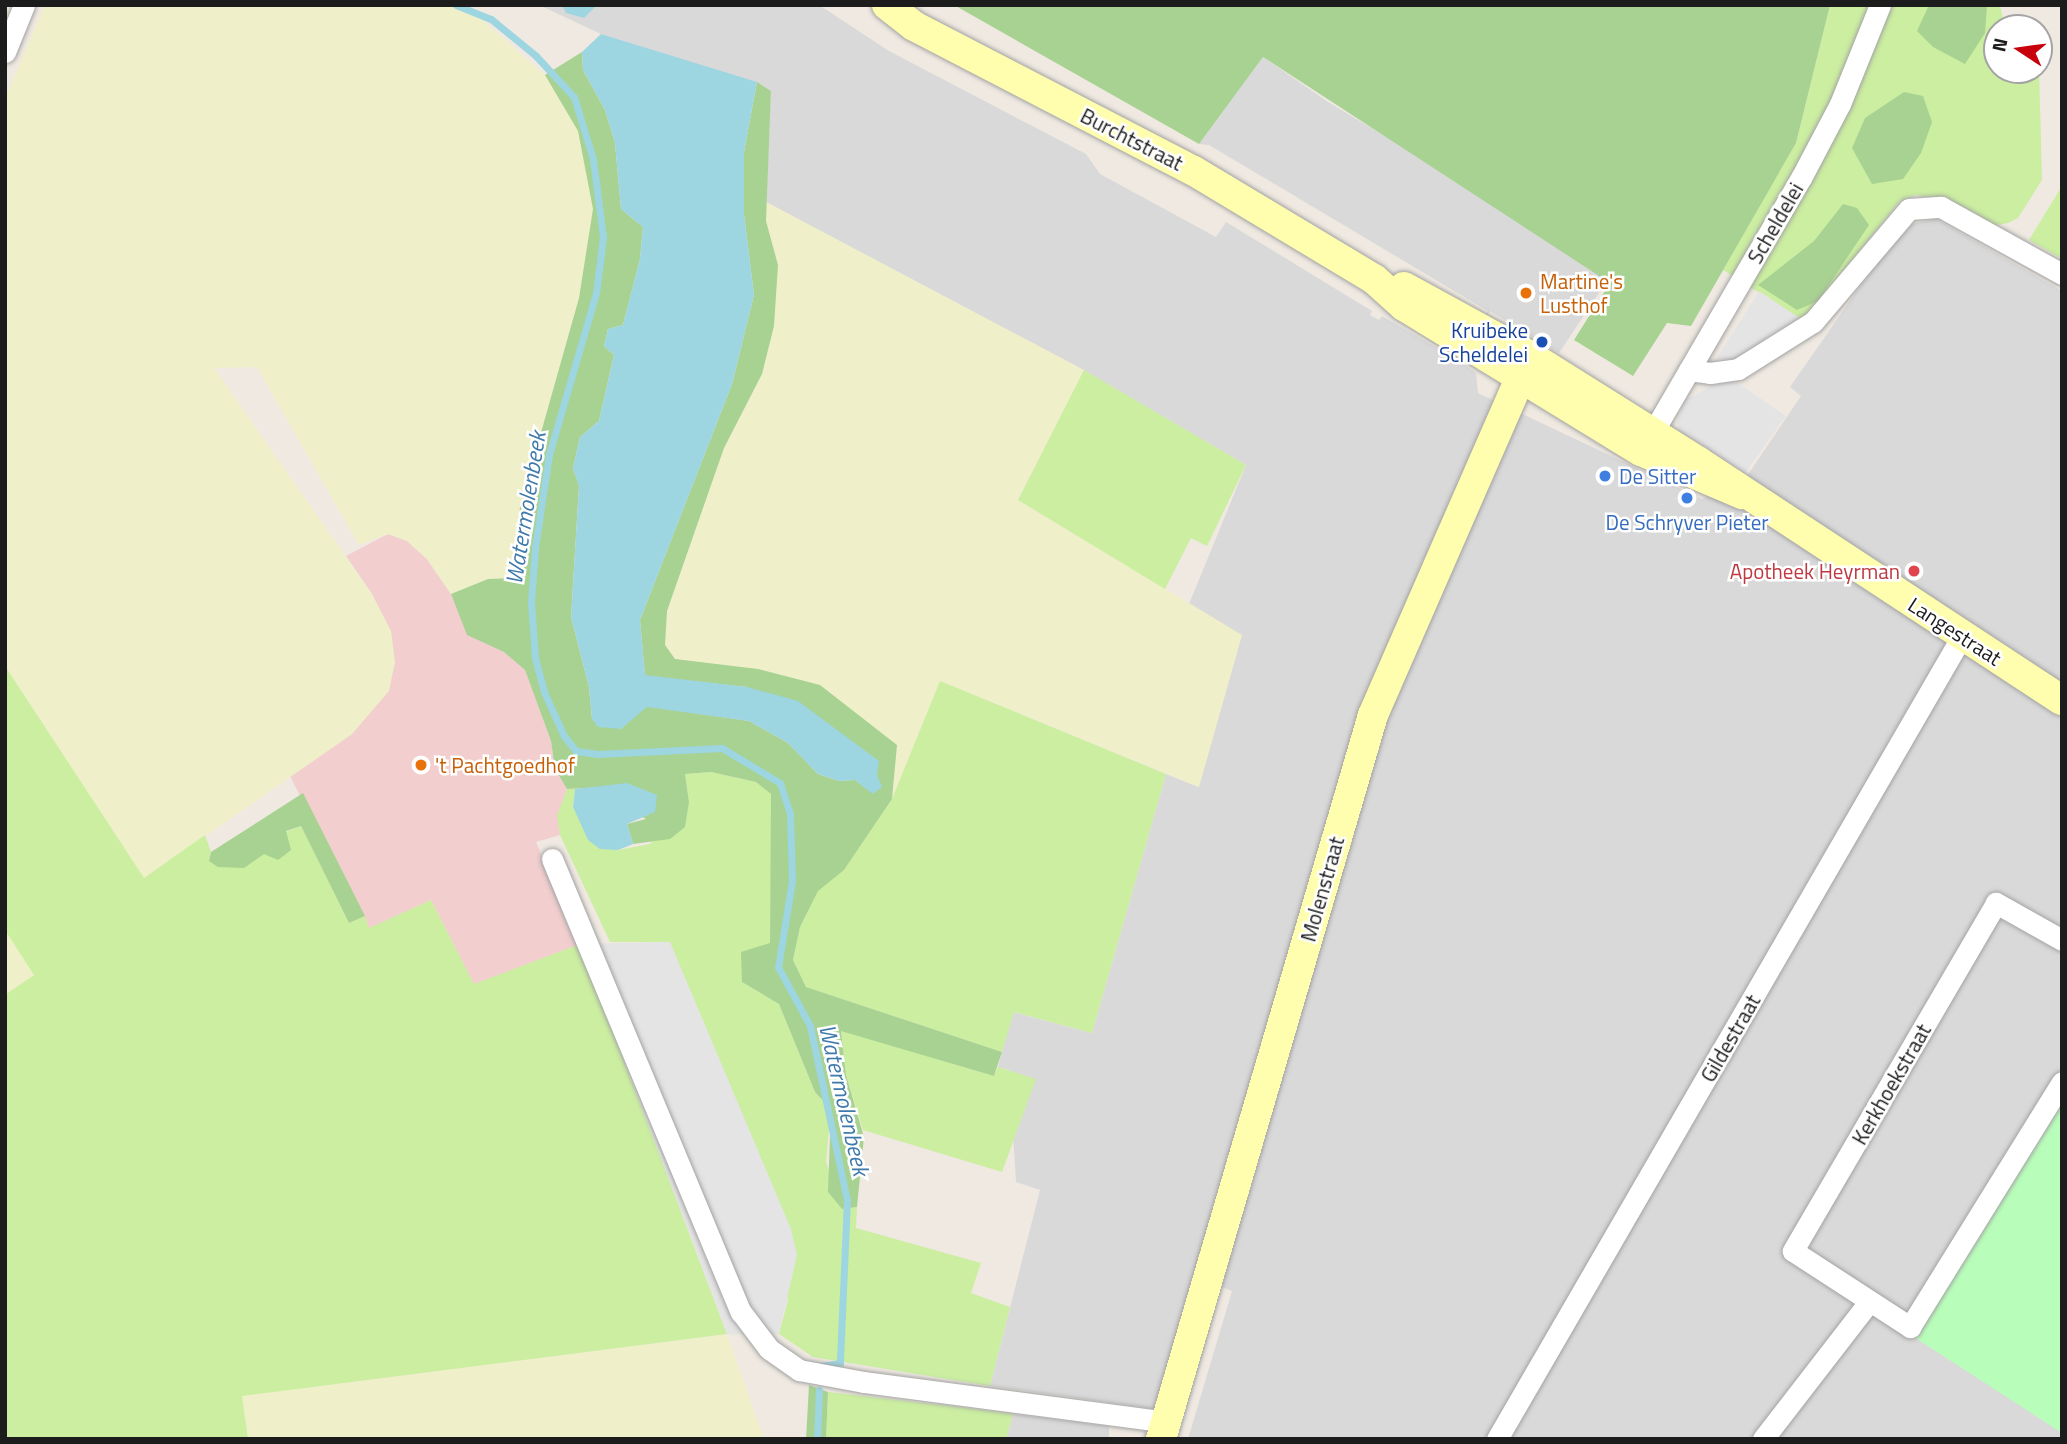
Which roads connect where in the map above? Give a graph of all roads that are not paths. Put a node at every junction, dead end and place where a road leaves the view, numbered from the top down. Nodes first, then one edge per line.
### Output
1 (24, 5) edge
2 (887, 5) edge
3 (1880, 5) edge
4 (5, 52) edge
5 (2062, 274) edge
6 (1525, 367) junction
7 (1689, 370) junction
8 (1647, 442) junction
9 (1962, 636) junction
10 (2062, 700) edge
11 (552, 859) dead end
12 (2062, 940) edge
13 (2062, 1082) edge
14 (1869, 1302) junction
15 (1163, 1430) edge
16 (1497, 1439) edge
17 (1763, 1439) edge

1 - 4 street
2 - 6 main road, Burchtstraat
3 - 7 street, Scheldelei
5 - 7 street
6 - 8 main road, Langestraat
6 - 15 main road, Molenstraat
7 - 8 street, Scheldelei
8 - 9 main road, Langestraat
9 - 10 main road, Langestraat
9 - 16 street, Gildestraat
11 - 15 street
12 - 14 street, Kerkhoekstraat
13 - 14 street, Kerkhoekstraat
14 - 17 street

